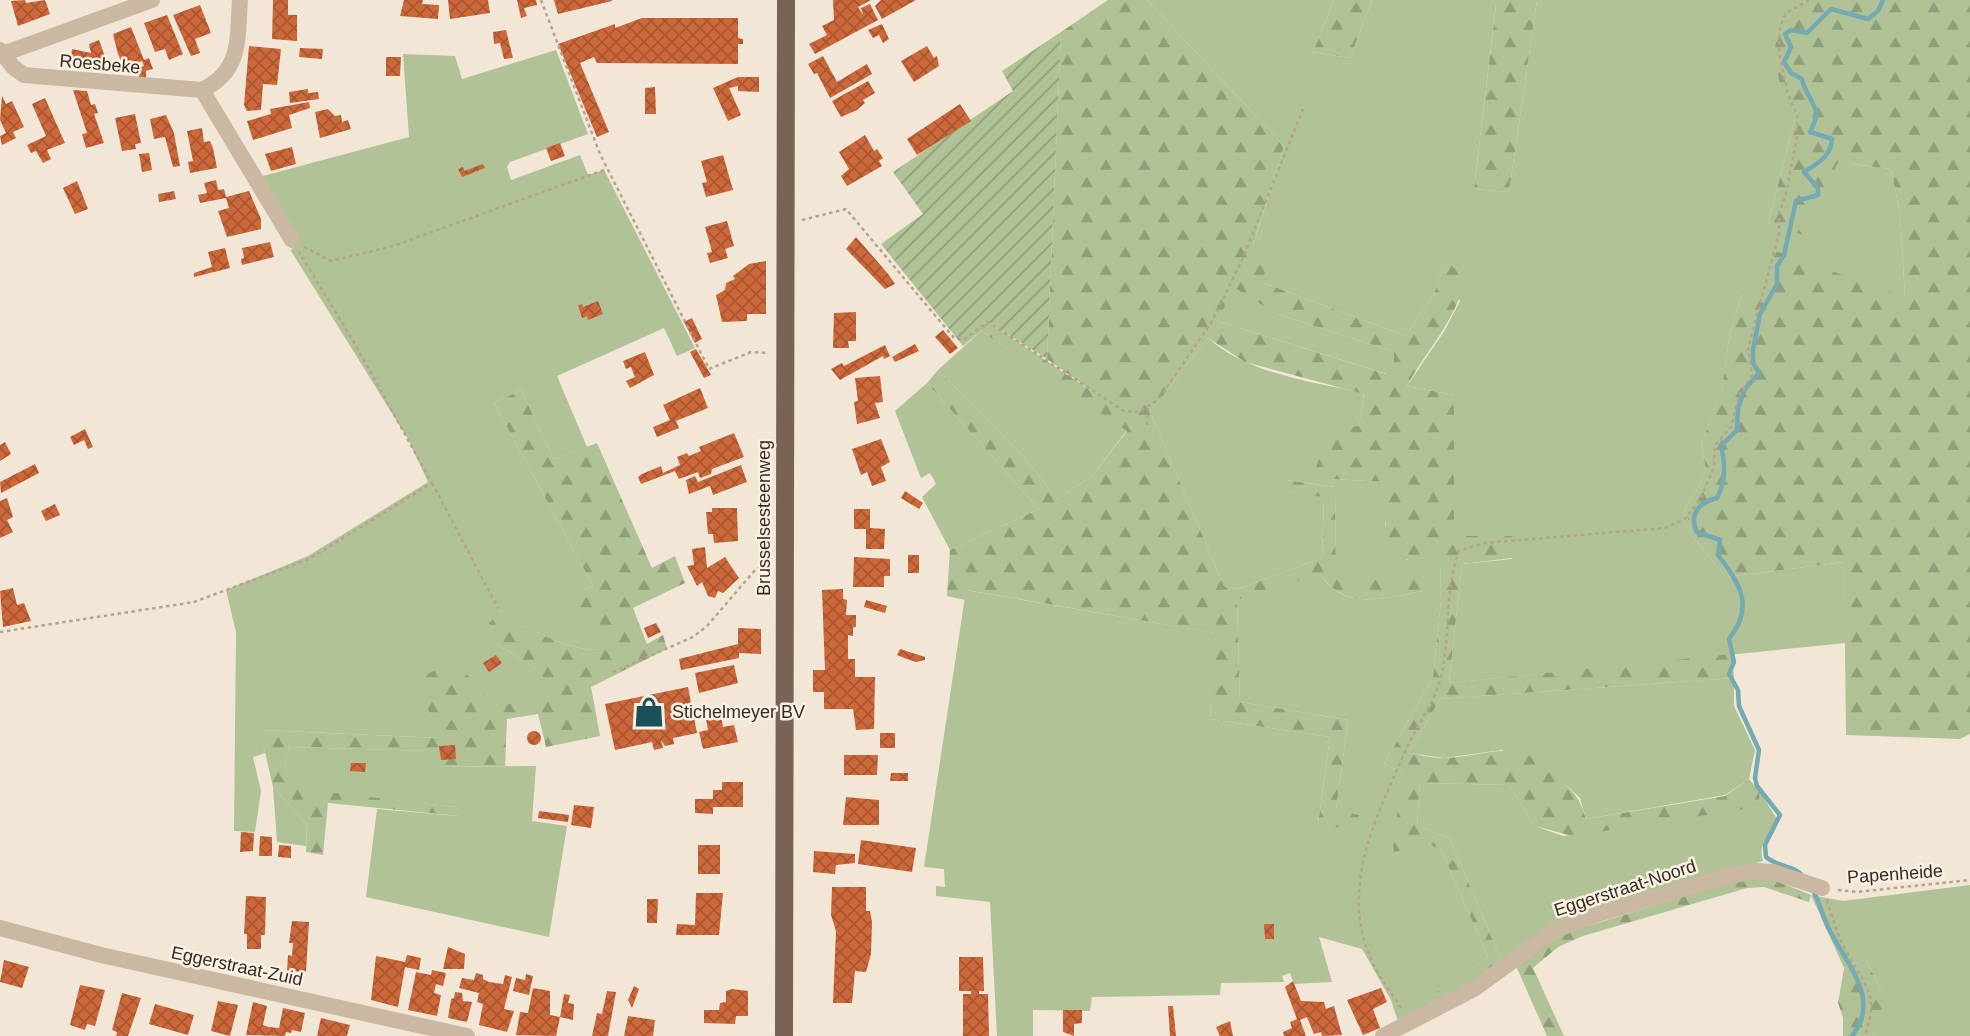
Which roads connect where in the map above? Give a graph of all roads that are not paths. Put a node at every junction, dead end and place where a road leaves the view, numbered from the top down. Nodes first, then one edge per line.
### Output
1 (152, 0) edge
2 (240, 0) edge
3 (786, 0) edge
4 (1, 53) edge
5 (202, 90) junction
6 (292, 240) road end
7 (1822, 888) road end
8 (0, 928) edge
9 (467, 1036) edge
10 (784, 1036) edge
11 (1383, 1036) edge

1 - 4 street, Roesbeke
2 - 5 street
3 - 10 main road, Brusselsesteenweg
4 - 5 street, Roesbeke
5 - 6 street
7 - 11 street, Eggerstraat-Noord
8 - 9 street, Eggerstraat-Zuid

